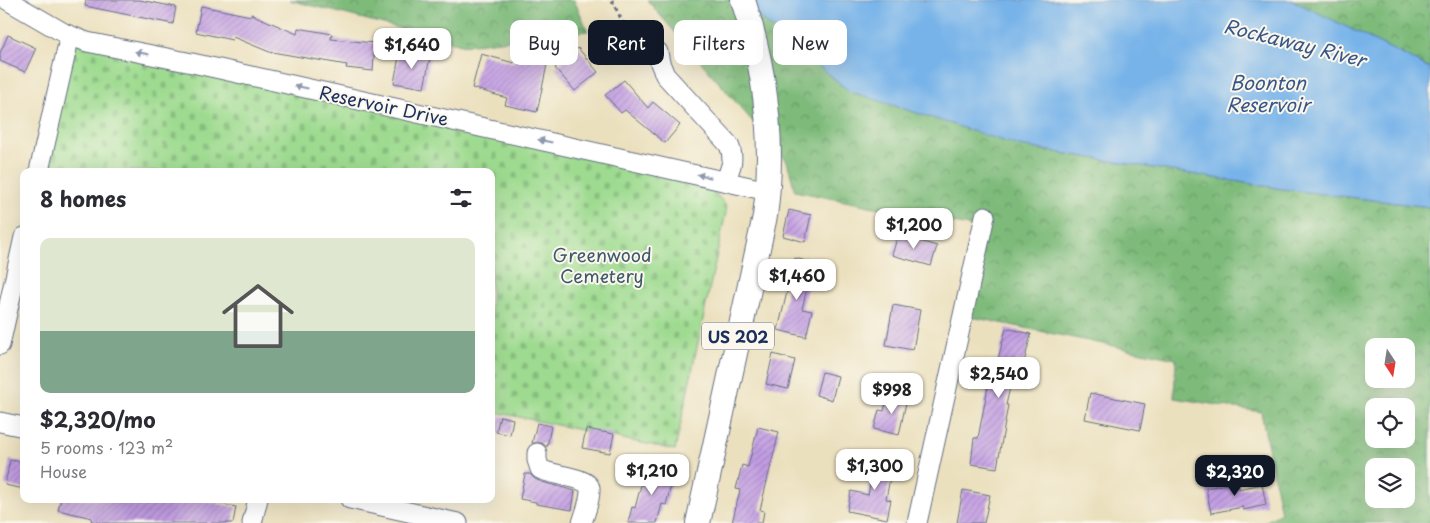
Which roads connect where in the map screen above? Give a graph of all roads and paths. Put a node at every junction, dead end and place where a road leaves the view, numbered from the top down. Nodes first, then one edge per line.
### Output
1 (7, 0) edge
2 (612, 0) edge
3 (743, 0) edge
4 (623, 20) edge
5 (70, 35) junction
6 (661, 65) edge
7 (40, 168) edge
8 (725, 182) junction
9 (768, 191) junction
10 (985, 216) dead end
11 (20, 255) edge
12 (0, 346) edge
13 (0, 422) edge
14 (20, 427) edge
15 (538, 453) dead end
16 (257, 503) edge
17 (368, 503) edge
18 (252, 523) edge
19 (458, 523) edge
20 (582, 523) edge
21 (698, 523) edge
22 (917, 523) edge

1 - 5 street, Reservoir Drive
2 - 4 path
3 - 9 main road, US 202
5 - 7 street
8 -> 5 street, Reservoir Drive
6 - 8 street
8 - 9 street, Reservoir Drive
9 - 21 main road, US 202
10 - 22 street
11 - 12 street
13 - 14 street
15 - 20 street
16 - 18 street
17 - 19 street

